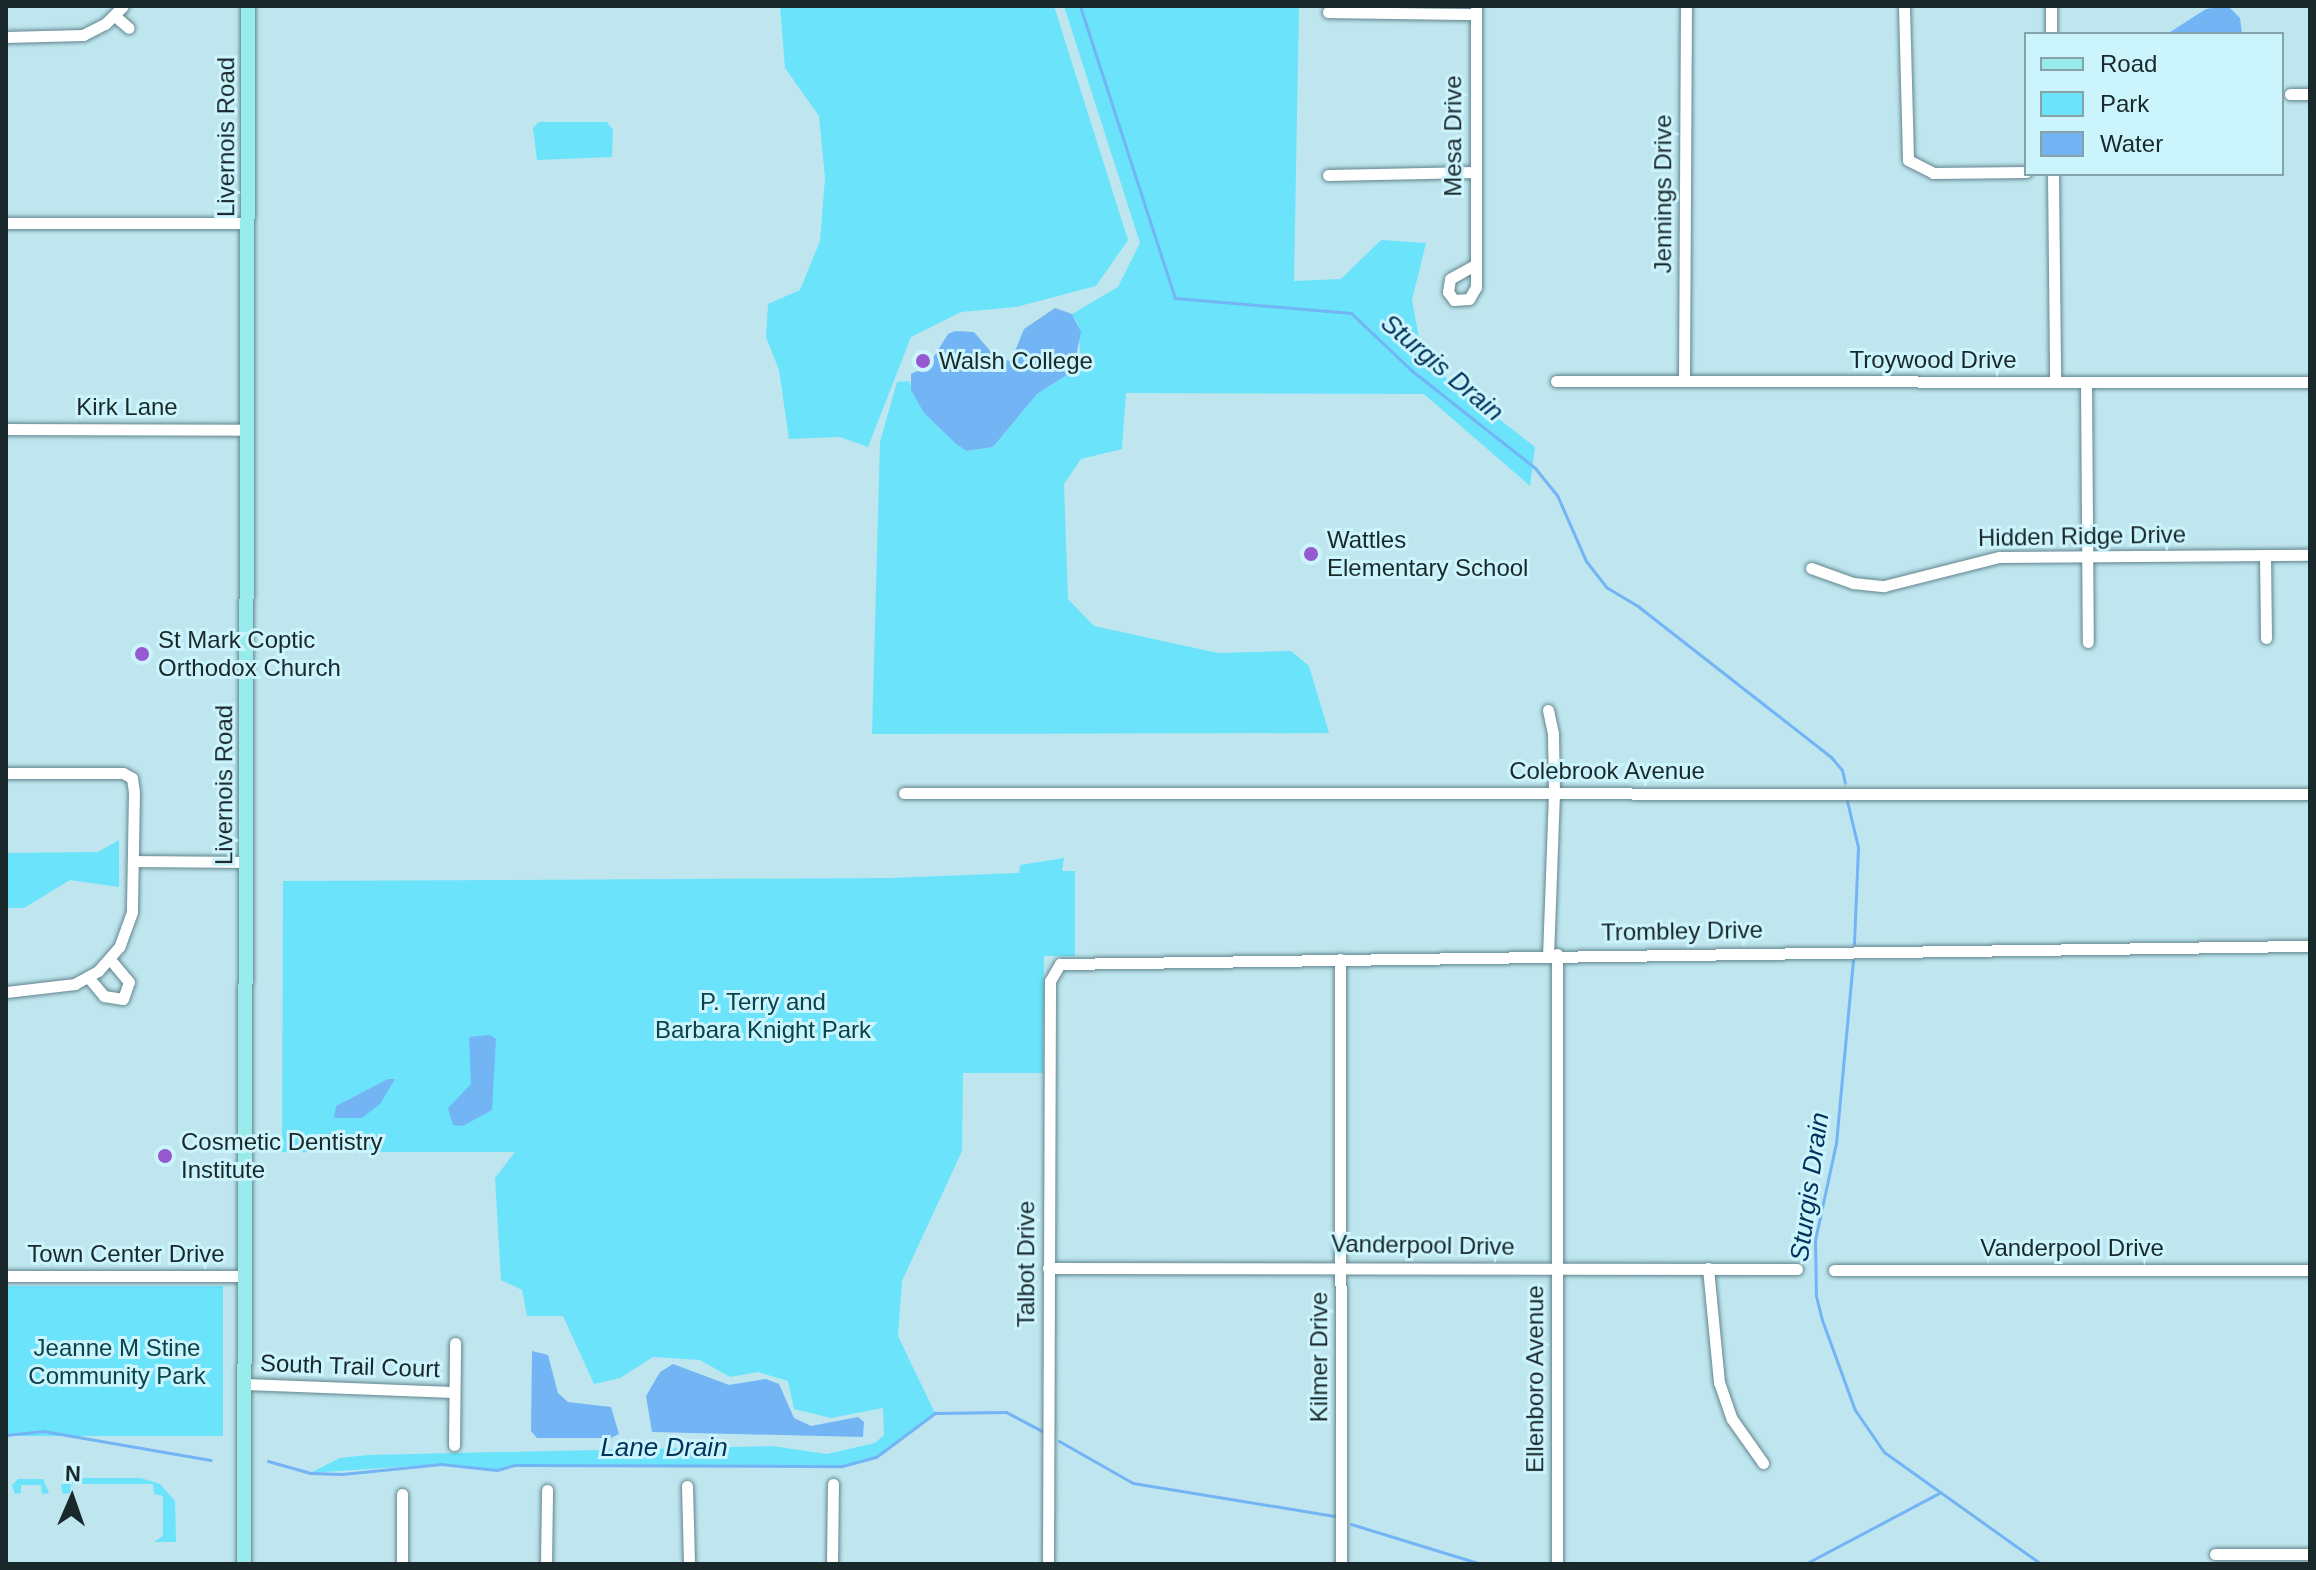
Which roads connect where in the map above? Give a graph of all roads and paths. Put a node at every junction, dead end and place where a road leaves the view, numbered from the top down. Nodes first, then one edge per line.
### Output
1 (248, 6) edge
2 (1686, 6) edge
3 (1904, 6) edge
4 (2051, 6) edge
5 (1476, 10) edge
6 (119, 11) edge
7 (1328, 12) dead end
8 (129, 28) dead end
9 (2051, 32) edge
10 (6, 37) edge
11 (2290, 94) dead end
12 (2310, 94) edge
13 (1474, 172) junction
14 (2024, 172) edge
15 (1328, 175) dead end
16 (2053, 176) edge
17 (6, 223) edge
18 (248, 223) junction
19 (1473, 266) dead end
20 (1556, 381) dead end
21 (1684, 381) junction
22 (2055, 382) junction
23 (2086, 382) junction
24 (2310, 382) edge
25 (6, 429) edge
26 (248, 430) junction
27 (2265, 555) junction
28 (2310, 555) edge
29 (2087, 556) junction
30 (1811, 568) dead end
31 (2266, 638) dead end
32 (2088, 642) dead end
33 (1548, 710) dead end
34 (6, 773) edge
35 (904, 793) dead end
36 (1554, 793) junction
37 (2310, 794) edge
38 (134, 861) junction
39 (246, 862) junction
40 (2310, 946) edge
41 (1552, 954) junction
42 (110, 959) junction
43 (1340, 959) junction
44 (1056, 966) joint
45 (88, 977) junction
46 (6, 992) edge
47 (1341, 1266) junction
48 (1048, 1268) junction
49 (1557, 1268) junction
50 (1708, 1268) junction
51 (1797, 1269) dead end
52 (1834, 1270) dead end
53 (2310, 1270) edge
54 (6, 1276) edge
55 (246, 1276) junction
56 (455, 1343) dead end
57 (245, 1384) junction
58 (454, 1392) junction
59 (454, 1445) dead end
60 (1763, 1463) dead end
61 (833, 1484) dead end
62 (687, 1486) dead end
63 (547, 1490) dead end
64 (402, 1494) dead end
65 (2215, 1554) dead end
66 (2310, 1554) edge
67 (244, 1564) edge
68 (402, 1564) edge
69 (546, 1564) edge
70 (689, 1564) edge
71 (832, 1564) edge
72 (1048, 1564) edge
73 (1341, 1564) edge
74 (1557, 1564) edge

1 - 18 main road, Livernois Road
2 - 21 street, Jennings Drive
3 - 14 street
4 - 9 street
5 - 7 street
5 - 13 street, Mesa Drive
6 - 8 street
6 - 10 street
11 - 12 street
13 - 15 street
13 - 19 street, Mesa Drive
16 - 22 street
17 - 18 street
18 - 26 main road, Livernois Road
20 - 21 street, Troywood Drive
21 - 22 street, Troywood Drive
22 - 23 street, Troywood Drive
23 - 24 street, Troywood Drive
23 - 29 street
25 - 26 street, Kirk Lane
26 - 39 main road, Livernois Road
27 - 28 street, Hidden Ridge Drive
27 - 29 street, Hidden Ridge Drive
27 - 31 street
29 - 30 street, Hidden Ridge Drive
29 - 32 street
33 - 36 street, Ellenboro Avenue
34 - 38 street
35 - 36 street, Colebrook Avenue
36 - 37 street, Colebrook Avenue
36 - 41 street, Ellenboro Avenue
38 - 39 street
38 - 42 street
39 - 55 main road, Livernois Road
40 - 41 street, Trombley Drive
41 - 43 street, Trombley Drive
41 - 49 street, Ellenboro Avenue
42 - 45 street
42 - 45 street
43 - 44 street, Trombley Drive
43 - 47 street, Kilmer Drive
44 - 48 street, Talbot Drive
45 - 46 street
47 - 48 street, Vanderpool Drive
47 - 49 street, Vanderpool Drive
47 - 73 street, Kilmer Drive
48 - 72 street, Talbot Drive
49 - 50 street, Vanderpool Drive
49 - 74 street, Ellenboro Avenue
50 - 51 street, Vanderpool Drive
50 - 60 street
52 - 53 street, Vanderpool Drive
54 - 55 street, Town Center Drive
55 - 57 main road, Livernois Road
56 - 58 street, South Trail Court
57 - 58 street, South Trail Court
57 - 67 main road, Livernois Road
58 - 59 street, South Trail Court
61 - 71 street
62 - 70 street
63 - 69 street
64 - 68 street
65 - 66 street

